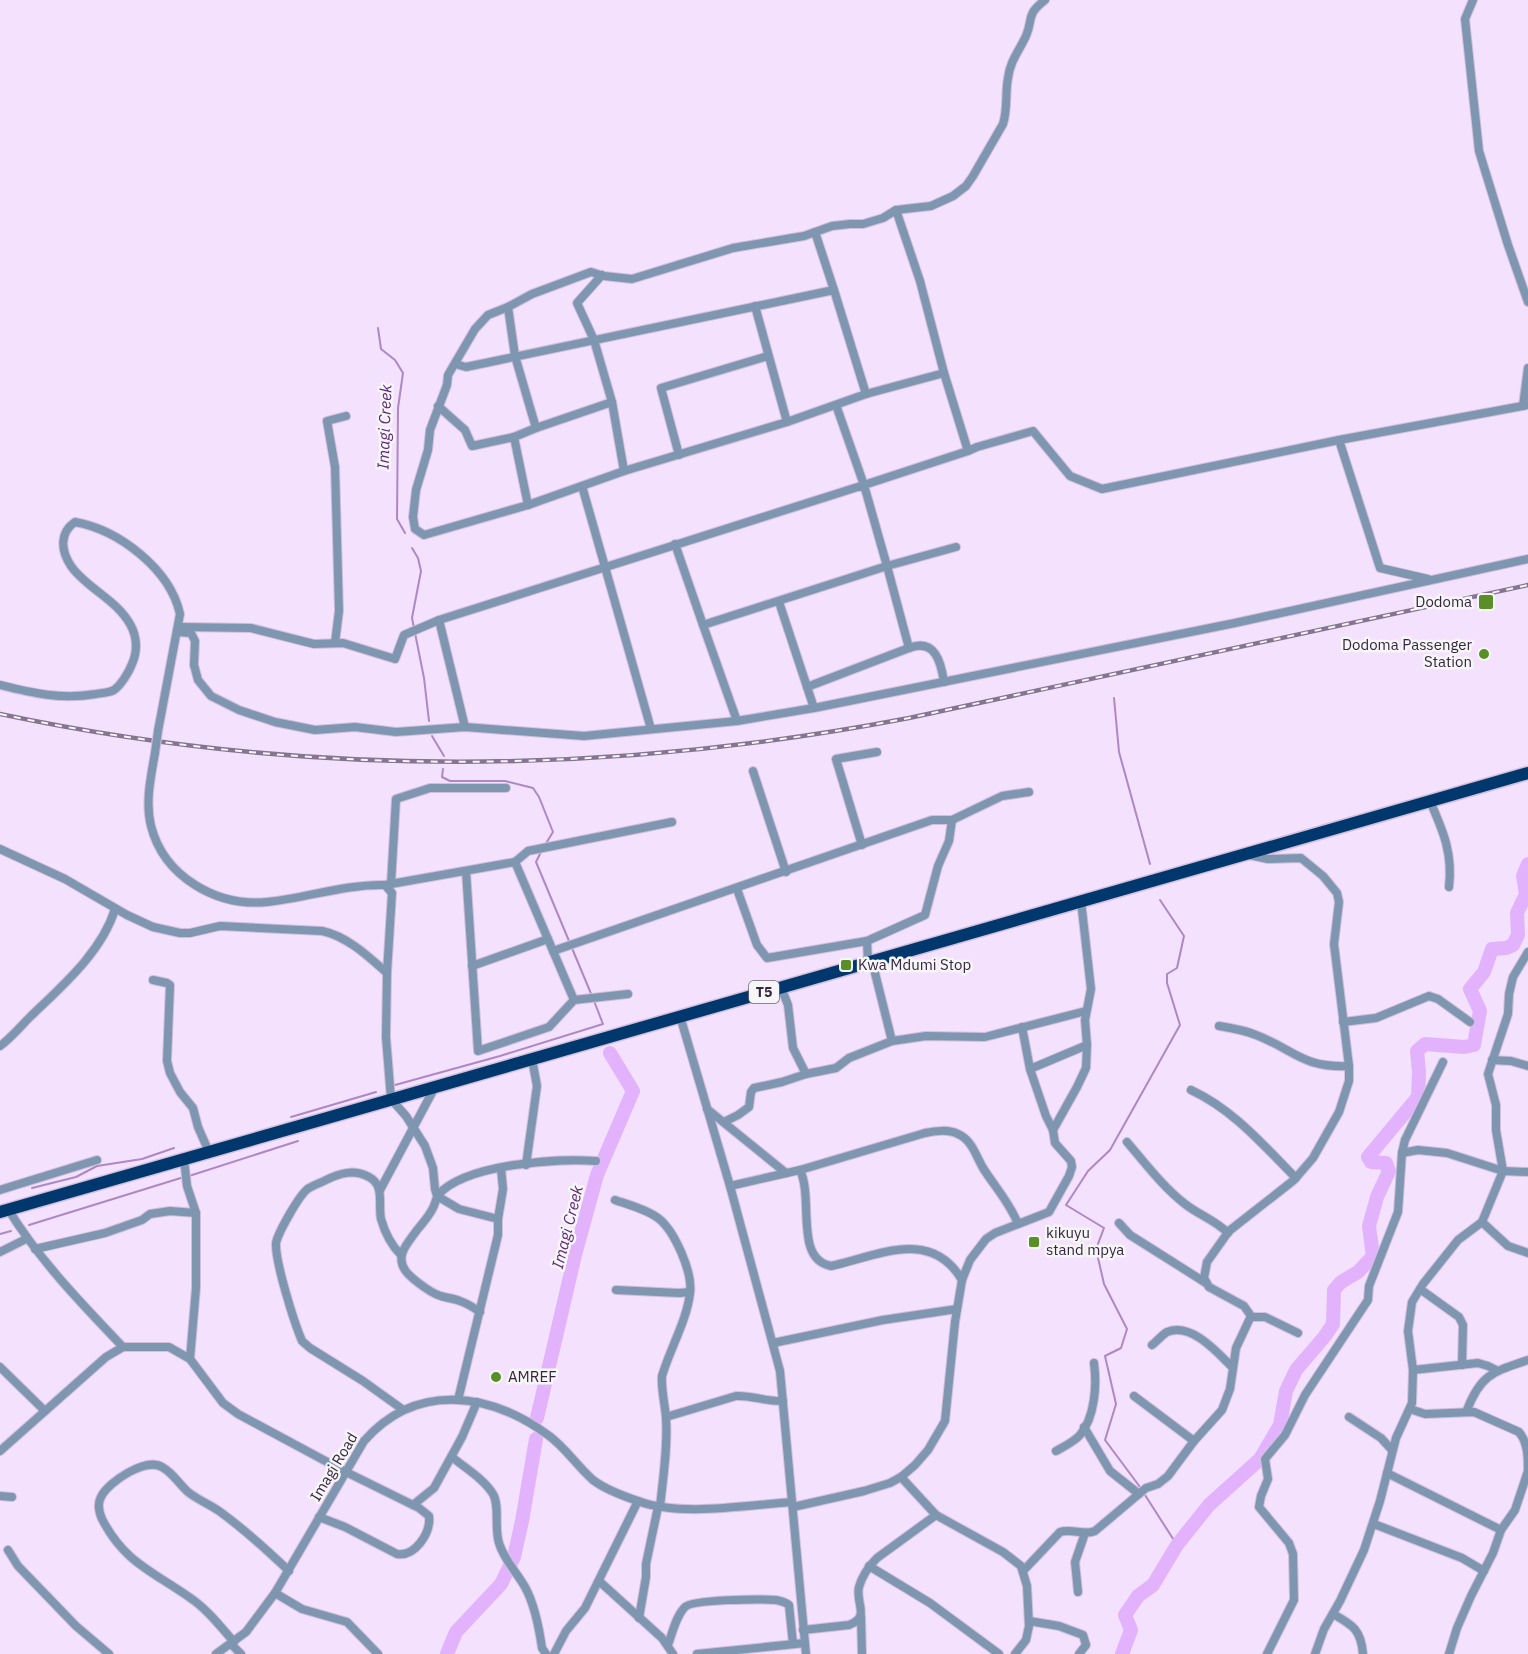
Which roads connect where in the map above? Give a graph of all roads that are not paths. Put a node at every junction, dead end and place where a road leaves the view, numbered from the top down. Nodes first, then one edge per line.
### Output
1 (1045, 0) edge
2 (1473, 0) edge
3 (896, 210) junction
4 (815, 232) junction
5 (602, 275) junction
6 (834, 290) junction
7 (1528, 302) edge
8 (755, 306) junction
9 (508, 307) junction
10 (594, 340) junction
11 (515, 356) junction
12 (768, 356) junction
13 (455, 364) junction
14 (1528, 368) edge
15 (944, 373) junction
16 (866, 394) junction
17 (612, 402) junction
18 (836, 405) junction
19 (1526, 405) edge
20 (438, 406) junction
21 (346, 416) dead end
22 (787, 422) junction
23 (536, 428) junction
24 (514, 437) junction
25 (1340, 440) junction
26 (968, 451) junction
27 (679, 455) junction
28 (624, 471) junction
29 (864, 485) junction
30 (582, 486) junction
31 (528, 505) junction
32 (675, 544) junction
33 (956, 547) dead end
34 (1528, 559) edge
35 (606, 566) junction
36 (887, 566) junction
37 (1432, 580) junction
38 (779, 602) junction
39 (439, 620) junction
40 (703, 625) junction
41 (177, 629) junction
42 (335, 643) junction
43 (909, 648) junction
44 (944, 682) junction
45 (0, 685) edge
46 (807, 687) junction
47 (814, 708) junction
48 (737, 721) junction
49 (465, 727) junction
50 (651, 729) junction
51 (877, 752) dead end
52 (753, 771) dead end
53 (1528, 773) edge
54 (506, 788) dead end
55 (1029, 792) dead end
56 (1430, 801) junction
57 (952, 820) junction
58 (672, 822) dead end
59 (862, 845) junction
60 (0, 849) edge
61 (1244, 854) junction
62 (515, 862) junction
63 (466, 871) junction
64 (786, 872) junction
65 (388, 885) junction
66 (1449, 887) dead end
67 (737, 889) junction
68 (1081, 901) junction
69 (115, 909) junction
70 (548, 939) junction
71 (867, 941) junction
72 (554, 951) junction
73 (1528, 952) edge
74 (870, 962) junction
75 (472, 966) junction
76 (387, 973) junction
77 (153, 980) dead end
78 (781, 987) junction
79 (628, 994) dead end
80 (574, 1000) junction
81 (1086, 1011) junction
82 (680, 1016) junction
83 (1470, 1022) dead end
84 (1343, 1023) junction
85 (1219, 1026) dead end
86 (1022, 1027) junction
87 (892, 1041) junction
88 (1088, 1045) junction
89 (0, 1046) edge
90 (532, 1059) junction
91 (1492, 1060) junction
92 (1443, 1062) dead end
93 (1349, 1066) junction
94 (1528, 1066) edge
95 (1030, 1069) junction
96 (806, 1074) junction
97 (435, 1087) junction
98 (1191, 1090) dead end
99 (391, 1099) junction
100 (707, 1109) junction
101 (724, 1122) junction
102 (412, 1127) junction
103 (1053, 1130) junction
104 (1127, 1142) dead end
105 (209, 1152) junction
106 (1402, 1153) junction
107 (184, 1159) junction
108 (97, 1160) dead end
109 (596, 1161) dead end
110 (526, 1165) junction
111 (501, 1168) junction
112 (800, 1170) junction
113 (1503, 1171) junction
114 (1528, 1172) edge
115 (786, 1173) junction
116 (1296, 1178) junction
117 (730, 1186) junction
118 (0, 1190) edge
119 (380, 1190) junction
120 (437, 1196) junction
121 (615, 1200) dead end
122 (4, 1210) edge
123 (196, 1213) junction
124 (498, 1219) junction
125 (1482, 1222) junction
126 (1119, 1223) dead end
127 (1018, 1224) junction
128 (1228, 1233) junction
129 (26, 1239) junction
130 (35, 1250) junction
131 (0, 1252) edge
132 (1528, 1253) edge
133 (401, 1255) junction
134 (962, 1280) junction
135 (1206, 1283) junction
136 (1420, 1289) junction
137 (616, 1290) dead end
138 (690, 1292) junction
139 (957, 1309) junction
140 (480, 1312) junction
141 (1251, 1317) junction
142 (1298, 1333) dead end
143 (773, 1343) junction
144 (1152, 1345) dead end
145 (123, 1347) junction
146 (190, 1359) junction
147 (1528, 1360) edge
148 (1094, 1363) dead end
149 (1462, 1365) junction
150 (0, 1367) edge
151 (1232, 1367) junction
152 (1413, 1370) junction
153 (1496, 1370) junction
154 (1134, 1396) dead end
155 (458, 1400) junction
156 (783, 1401) junction
157 (477, 1402) junction
158 (402, 1409) junction
159 (1410, 1409) junction
160 (45, 1410) junction
161 (1467, 1410) junction
162 (666, 1417) junction
163 (1349, 1417) dead end
164 (1084, 1427) junction
165 (1194, 1441) junction
166 (1392, 1450) junction
167 (1056, 1451) dead end
168 (0, 1452) edge
169 (452, 1457) junction
170 (344, 1471) junction
171 (1528, 1471) edge
172 (1387, 1473) junction
173 (901, 1478) junction
174 (1139, 1494) junction
175 (0, 1496) edge
176 (12, 1497) dead end
177 (638, 1501) junction
178 (413, 1504) junction
179 (793, 1505) junction
180 (659, 1507) junction
181 (936, 1515) junction
182 (319, 1516) junction
183 (1374, 1524) junction
184 (1501, 1530) junction
185 (1085, 1533) junction
186 (8, 1550) dead end
187 (869, 1566) junction
188 (1024, 1570) junction
189 (289, 1571) junction
190 (1484, 1571) junction
191 (599, 1581) junction
192 (1078, 1592) dead end
193 (275, 1593) junction
194 (1333, 1614) junction
195 (861, 1616) junction
196 (639, 1618) junction
197 (1029, 1621) junction
198 (803, 1630) junction
199 (233, 1643) junction
200 (805, 1643) junction
201 (793, 1644) junction
202 (668, 1645) junction
203 (109, 1654) edge
204 (216, 1654) edge
205 (241, 1654) edge
206 (378, 1654) edge
207 (546, 1654) edge
208 (554, 1654) edge
209 (673, 1654) edge
210 (697, 1654) edge
211 (806, 1654) edge
212 (862, 1654) edge
213 (999, 1654) edge
214 (1015, 1654) edge
215 (1079, 1654) edge
216 (1267, 1654) edge
217 (1315, 1654) edge
218 (1363, 1654) edge
219 (1449, 1654) edge

1 - 3 street
2 - 7 street
3 - 4 street
3 - 15 street
4 - 5 street
4 - 6 street
5 - 9 street
5 - 10 street
6 - 8 street
6 - 16 street
8 - 10 street
8 - 12 street
9 - 11 street
9 - 13 street
10 - 11 street
10 - 17 street
11 - 13 street
11 - 23 street
12 - 22 street
12 - 27 street
13 - 20 street
14 - 19 street
15 - 16 street
15 - 26 street
16 - 18 street
17 - 23 street
17 - 28 street
18 - 22 street
18 - 29 street
19 - 25 street
20 - 24 street
20 - 31 street
21 - 42 street
22 - 27 street
23 - 24 street
24 - 31 street
25 - 26 street
25 - 37 street
26 - 29 street
27 - 28 street
28 - 30 street
29 - 32 street
29 - 36 street
30 - 31 street
30 - 35 street
32 - 35 street
32 - 40 street
33 - 36 street
34 - 37 street
35 - 39 street
35 - 50 street
36 - 38 street
36 - 43 street
37 - 44 street
38 - 40 street
38 - 46 street
39 - 42 street
39 - 49 street
40 - 48 street
41 - 42 street
41 - 45 street
41 - 49 street
41 - 65 street, bridge
43 - 44 street
43 - 46 street
44 - 47 street
46 - 47 street
47 - 48 street
48 - 50 street
49 - 50 street
51 - 59 street
52 - 64 street
53 - 56 highway, T5
54 - 65 street
55 - 57 street
56 - 61 highway, T5
56 - 66 street
57 - 59 street
57 - 71 street
58 - 62 street
59 - 64 street
60 - 69 street
61 - 68 highway, T5
61 - 84 street
62 - 63 street
62 - 70 street
63 - 65 street
63 - 75 street
64 - 67 street
65 - 76 street
67 - 71 street
67 - 72 street
68 - 74 highway, T5
68 - 81 street
69 - 76 street
69 - 89 street
70 - 72 street
70 - 75 street
71 - 74 street
72 - 80 street
73 - 91 street
74 - 78 highway, T5
74 - 87 street
75 - 80 street
76 - 99 street
77 - 105 street
78 - 82 highway, T5
78 - 96 street
79 - 80 street
81 - 86 street
81 - 88 street
82 - 90 highway, T5
82 - 100 street
83 - 84 street
84 - 93 street
85 - 93 street
86 - 87 street
86 - 95 street
87 - 96 street
88 - 95 street
88 - 103 street
90 - 97 highway, T5
90 - 110 street
91 - 94 street
91 - 113 street
92 - 106 street
93 - 116 street
95 - 103 street
96 - 101 street
97 - 99 highway, T5
97 - 102 street
98 - 116 street
99 - 102 street
99 - 105 highway, T5
100 - 101 street
100 - 117 street
101 - 115 street
102 - 119 street
102 - 120 street
103 - 127 street
104 - 128 street
105 - 107 highway, T5
106 - 113 street
106 - 216 street
107 - 122 highway, T5
107 - 123 street
108 - 118 street
109 - 110 street
110 - 111 street
111 - 120 street
111 - 124 street
112 - 115 street
112 - 127 street
112 - 134 street
113 - 114 street
113 - 125 street
115 - 117 street
116 - 128 street
117 - 143 street
119 - 133 street
119 - 158 street
120 - 124 street
120 - 133 street
121 - 138 street
122 - 129 street
123 - 130 street
123 - 146 street
124 - 140 street
125 - 132 street
125 - 136 street
126 - 135 street
127 - 134 street
128 - 135 street
129 - 130 street
129 - 131 street
130 - 145 street
133 - 140 street
134 - 139 street
135 - 141 street
136 - 149 street
136 - 152 street
137 - 138 street
138 - 162 street
139 - 143 street
139 - 173 street
140 - 155 street
141 - 142 street
141 - 151 street
143 - 156 street
144 - 151 street
145 - 146 street
145 - 160 street
146 - 170 street
147 - 153 street
148 - 164 street
149 - 152 street
149 - 153 street
150 - 160 street
151 - 165 street
152 - 159 street
153 - 161 street
154 - 165 street
155 - 157 street, Imagi Road
155 - 158 street, Imagi Road
156 - 162 street
156 - 179 street
157 - 169 street
157 - 177 street, Imagi Road
158 - 170 street, Imagi Road
159 - 161 street
159 - 166 street
160 - 168 street
161 - 171 street
162 - 180 street
163 - 166 street
164 - 167 street
164 - 174 street
165 - 174 street
166 - 172 street
169 - 178 street
169 - 207 street
170 - 178 street
170 - 182 street, Imagi Road
171 - 184 street
172 - 183 street
172 - 184 street
173 - 179 street, Imagi Road
173 - 181 street
174 - 185 street
175 - 176 street
177 - 180 street, Imagi Road
177 - 191 street
178 - 182 street
179 - 180 street, Imagi Road
179 - 198 street
180 - 196 street
181 - 187 street
181 - 188 street
182 - 189 street, Imagi Road
183 - 190 street
183 - 194 street
184 - 190 street
185 - 188 street
185 - 192 street
186 - 203 street
187 - 195 street
187 - 213 street
188 - 197 street
189 - 193 street, Imagi Road
189 - 199 street
190 - 219 street
191 - 196 street
191 - 208 street
193 - 199 street, Imagi Road
193 - 206 street
194 - 217 street
194 - 218 street
195 - 198 street
195 - 212 street
196 - 202 street
197 - 214 street
197 - 215 street
198 - 200 street
199 - 204 street, Imagi Road
199 - 205 street
200 - 201 street
200 - 211 street
201 - 202 street
201 - 210 street
202 - 209 street

